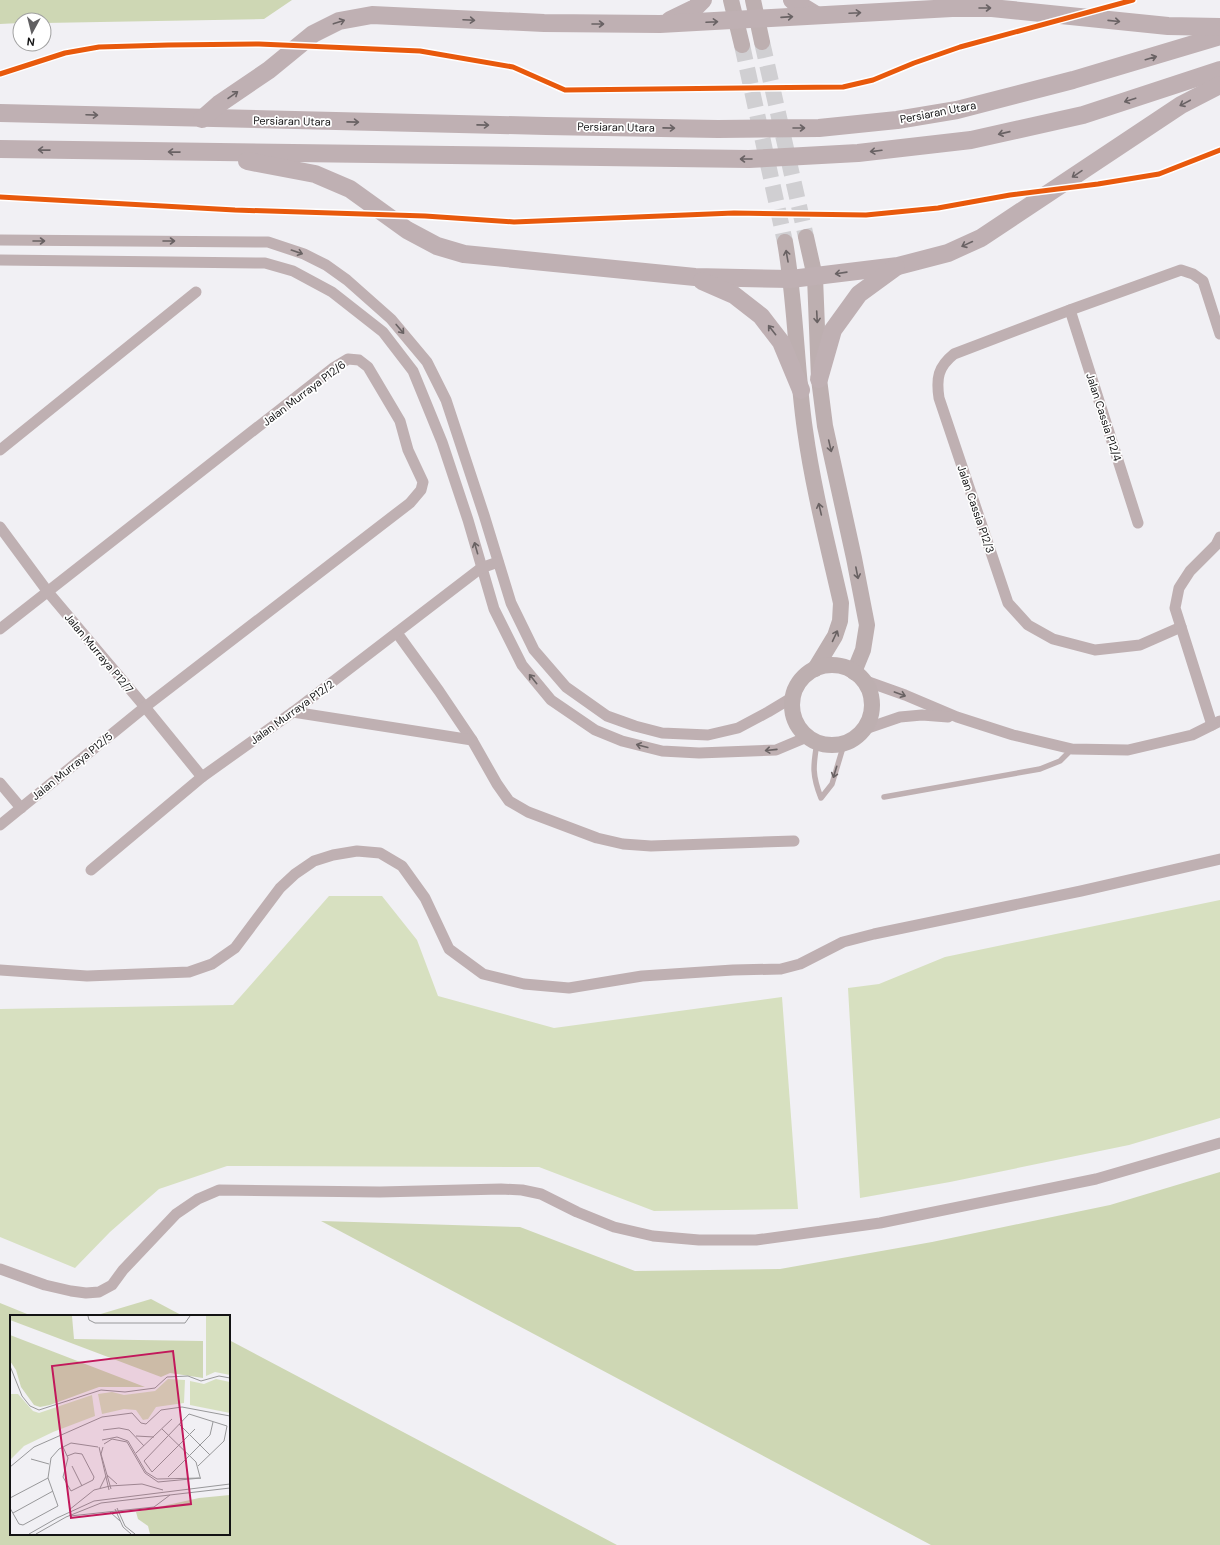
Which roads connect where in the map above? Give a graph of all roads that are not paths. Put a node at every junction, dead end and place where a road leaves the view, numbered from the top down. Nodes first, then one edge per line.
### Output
1 (703, 0) edge
2 (731, 0) edge
3 (753, 0) edge
4 (792, 0) edge
5 (816, 15) junction
6 (758, 19) junction
7 (736, 21) junction
8 (660, 24) junction
9 (1220, 27) edge
10 (1220, 36) edge
11 (762, 42) tunnel mouth
12 (742, 45) tunnel mouth
13 (1220, 70) edge
14 (1220, 85) edge
15 (0, 113) edge
16 (202, 119) junction
17 (0, 149) edge
18 (213, 153) junction
19 (806, 237) tunnel mouth
20 (0, 240) edge
21 (785, 242) tunnel mouth
22 (0, 260) edge
23 (898, 266) junction
24 (695, 277) junction
25 (815, 277) junction
26 (791, 279) junction
27 (196, 292) dead end
28 (1070, 310) junction
29 (1220, 334) edge
30 (819, 379) junction
31 (801, 390) junction
32 (0, 450) edge
33 (1138, 523) dead end
34 (0, 527) edge
35 (1220, 537) edge
36 (498, 562) junction
37 (481, 568) junction
38 (48, 592) junction
39 (1181, 627) junction
40 (0, 629) edge
41 (397, 633) junction
42 (815, 669) junction
43 (858, 676) junction
44 (793, 697) junction
45 (145, 707) junction
46 (293, 712) junction
47 (957, 717) junction
48 (1216, 723) edge
49 (865, 729) junction
50 (472, 740) junction
51 (812, 740) junction
52 (844, 744) junction
53 (1072, 749) junction
54 (202, 777) junction
55 (0, 783) edge
56 (884, 797) dead end
57 (21, 808) junction
58 (0, 825) edge
59 (794, 841) dead end
60 (1220, 859) edge
61 (91, 870) dead end
62 (0, 970) edge
63 (1220, 1143) edge
64 (0, 1269) edge

1 - 8 main road
2 - 7 street
3 - 6 street
4 - 5 main road
6 -> 5 main road
5 -> 9 main road
6 - 7 main road
6 - 11 street
8 -> 7 main road
7 - 12 street
16 -> 8 main road
16 -> 10 main road, Persiaran Utara
13 -> 18 main road
14 -> 23 main road
15 -> 16 main road, Persiaran Utara
18 -> 17 main road
18 - 24 main road
19 - 25 street
20 -> 36 street
26 -> 21 street
37 -> 22 street
23 -> 25 main road
23 - 30 main road
24 - 26 main road
31 -> 24 main road
25 - 26 main road
25 -> 30 street
26 - 31 street
27 - 32 street
28 - 29 street, Jalan Cassia P12/3
28 - 33 street, Jalan Cassia P12/4
28 - 39 street, Jalan Cassia P12/3
30 -> 43 street
42 -> 31 street
34 - 38 street, Jalan Murraya P12/7
35 - 39 street
36 - 37 street, Jalan Murraya P12/2
36 - 44 street
37 - 41 street, Jalan Murraya P12/2
51 -> 37 street
38 - 40 street, Jalan Murraya P12/6
38 - 45 street, Jalan Murraya P12/7
38 - 45 street, Jalan Murraya P12/6
39 - 48 street
41 - 46 street, Jalan Murraya P12/2
41 - 50 street
42 - 43 street
42 - 44 street
43 -> 47 street
43 - 49 street
44 - 51 street
45 - 54 street, Jalan Murraya P12/7
45 - 57 street, Jalan Murraya P12/5
46 - 50 street
46 - 54 street, Jalan Murraya P12/2
47 - 49 street
47 - 53 street
48 - 53 street
49 - 52 street
50 - 59 street
51 - 52 street
52 -> 51 lane
53 - 56 lane
54 - 61 street, Jalan Murraya P12/2
55 - 57 street
57 - 58 street, Jalan Murraya P12/5
60 - 62 street
63 - 64 street

